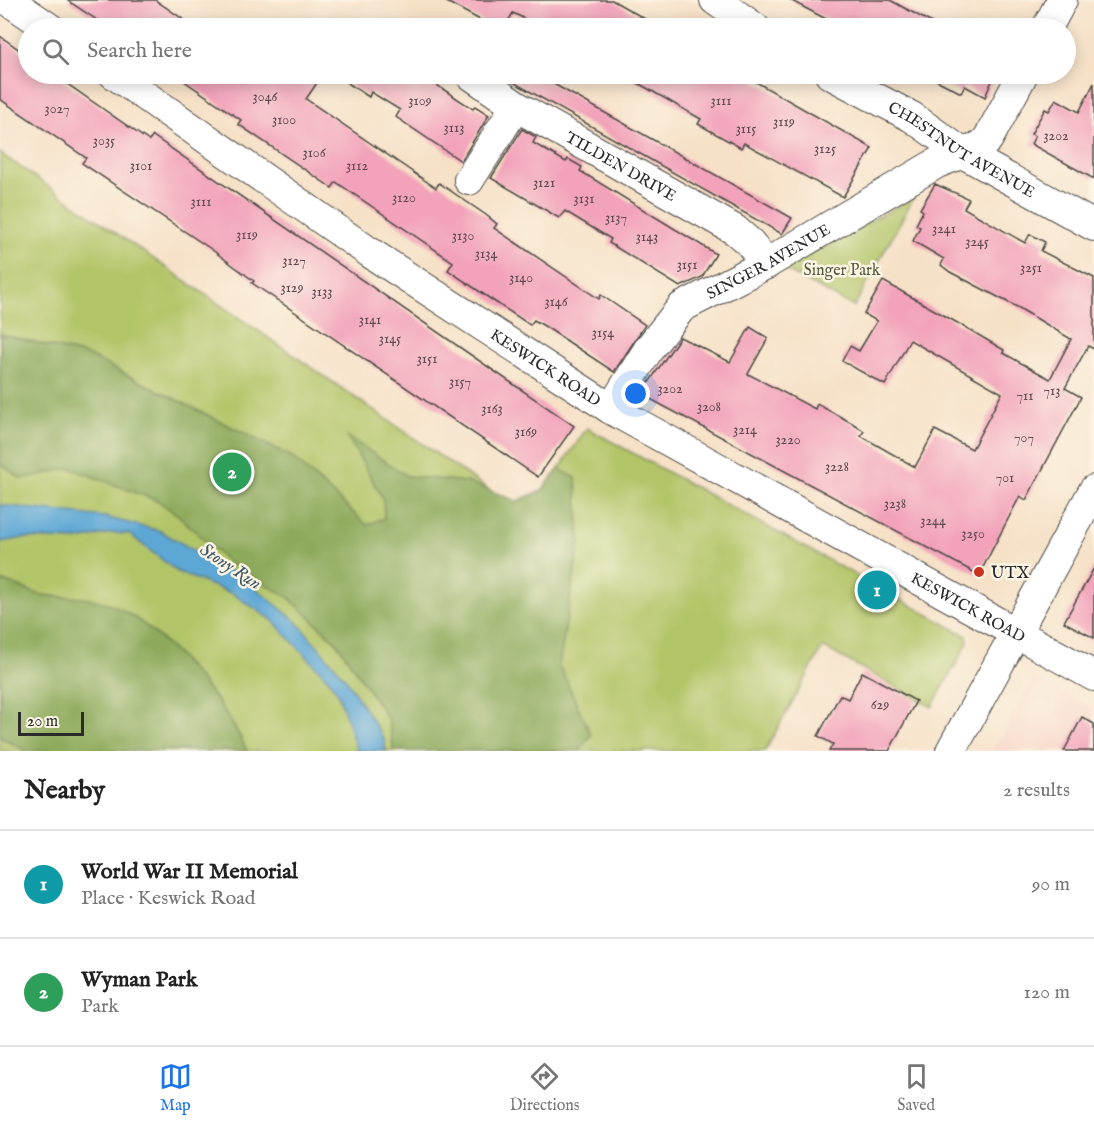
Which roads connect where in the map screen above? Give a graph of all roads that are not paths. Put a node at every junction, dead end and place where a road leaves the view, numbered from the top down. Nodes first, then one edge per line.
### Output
1 (8, 0) edge
2 (715, 0) edge
3 (1062, 0) edge
4 (34, 18) edge
5 (741, 18) edge
6 (1052, 18) edge
7 (128, 84) edge
8 (484, 84) edge
9 (849, 84) edge
10 (1018, 84) edge
11 (516, 106) junction
12 (961, 152) junction
13 (469, 180) dead end
14 (1094, 226) edge
15 (766, 264) junction
16 (611, 409) junction
17 (1094, 490) edge
18 (1016, 634) junction
19 (1094, 676) edge
20 (951, 751) edge

1 - 4 street
2 - 5 street
3 - 6 street
7 - 16 street, KESWICK ROAD
8 - 11 street, TILDEN DRIVE
9 - 12 street, CHESTNUT AVENUE
10 - 12 street, SINGER AVENUE
11 - 13 street
11 - 15 street, TILDEN DRIVE
12 - 14 street, CHESTNUT AVENUE
12 - 15 street, SINGER AVENUE
15 - 16 street, SINGER AVENUE
16 - 18 street, KESWICK ROAD
17 - 18 street
18 - 19 street, KESWICK ROAD
18 - 20 street

